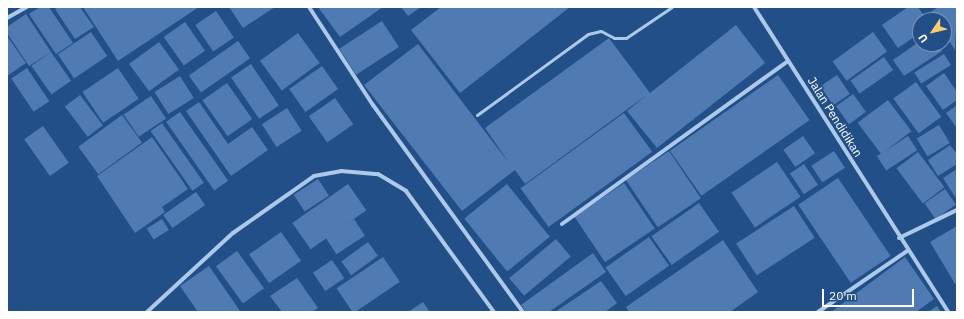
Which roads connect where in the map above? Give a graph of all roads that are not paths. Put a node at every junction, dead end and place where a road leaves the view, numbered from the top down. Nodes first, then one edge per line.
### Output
1 (27, 7) edge
2 (309, 7) edge
3 (672, 7) edge
4 (754, 7) edge
5 (7, 18) edge
6 (788, 61) junction
7 (477, 115) dead end
8 (957, 210) edge
9 (562, 224) dead end
10 (899, 238) junction
11 (906, 251) junction
12 (147, 312) edge
13 (494, 312) edge
14 (523, 312) edge
15 (818, 312) edge
16 (948, 312) edge

1 - 5 street
2 - 14 street
3 - 7 lane
4 - 6 street, Jalan Pendidikan
6 - 9 street
6 - 10 street, Jalan Pendidikan
8 - 10 street
10 - 11 street, Jalan Pendidikan
11 - 15 street
11 - 16 street, Jalan Pendidikan
12 - 13 street

